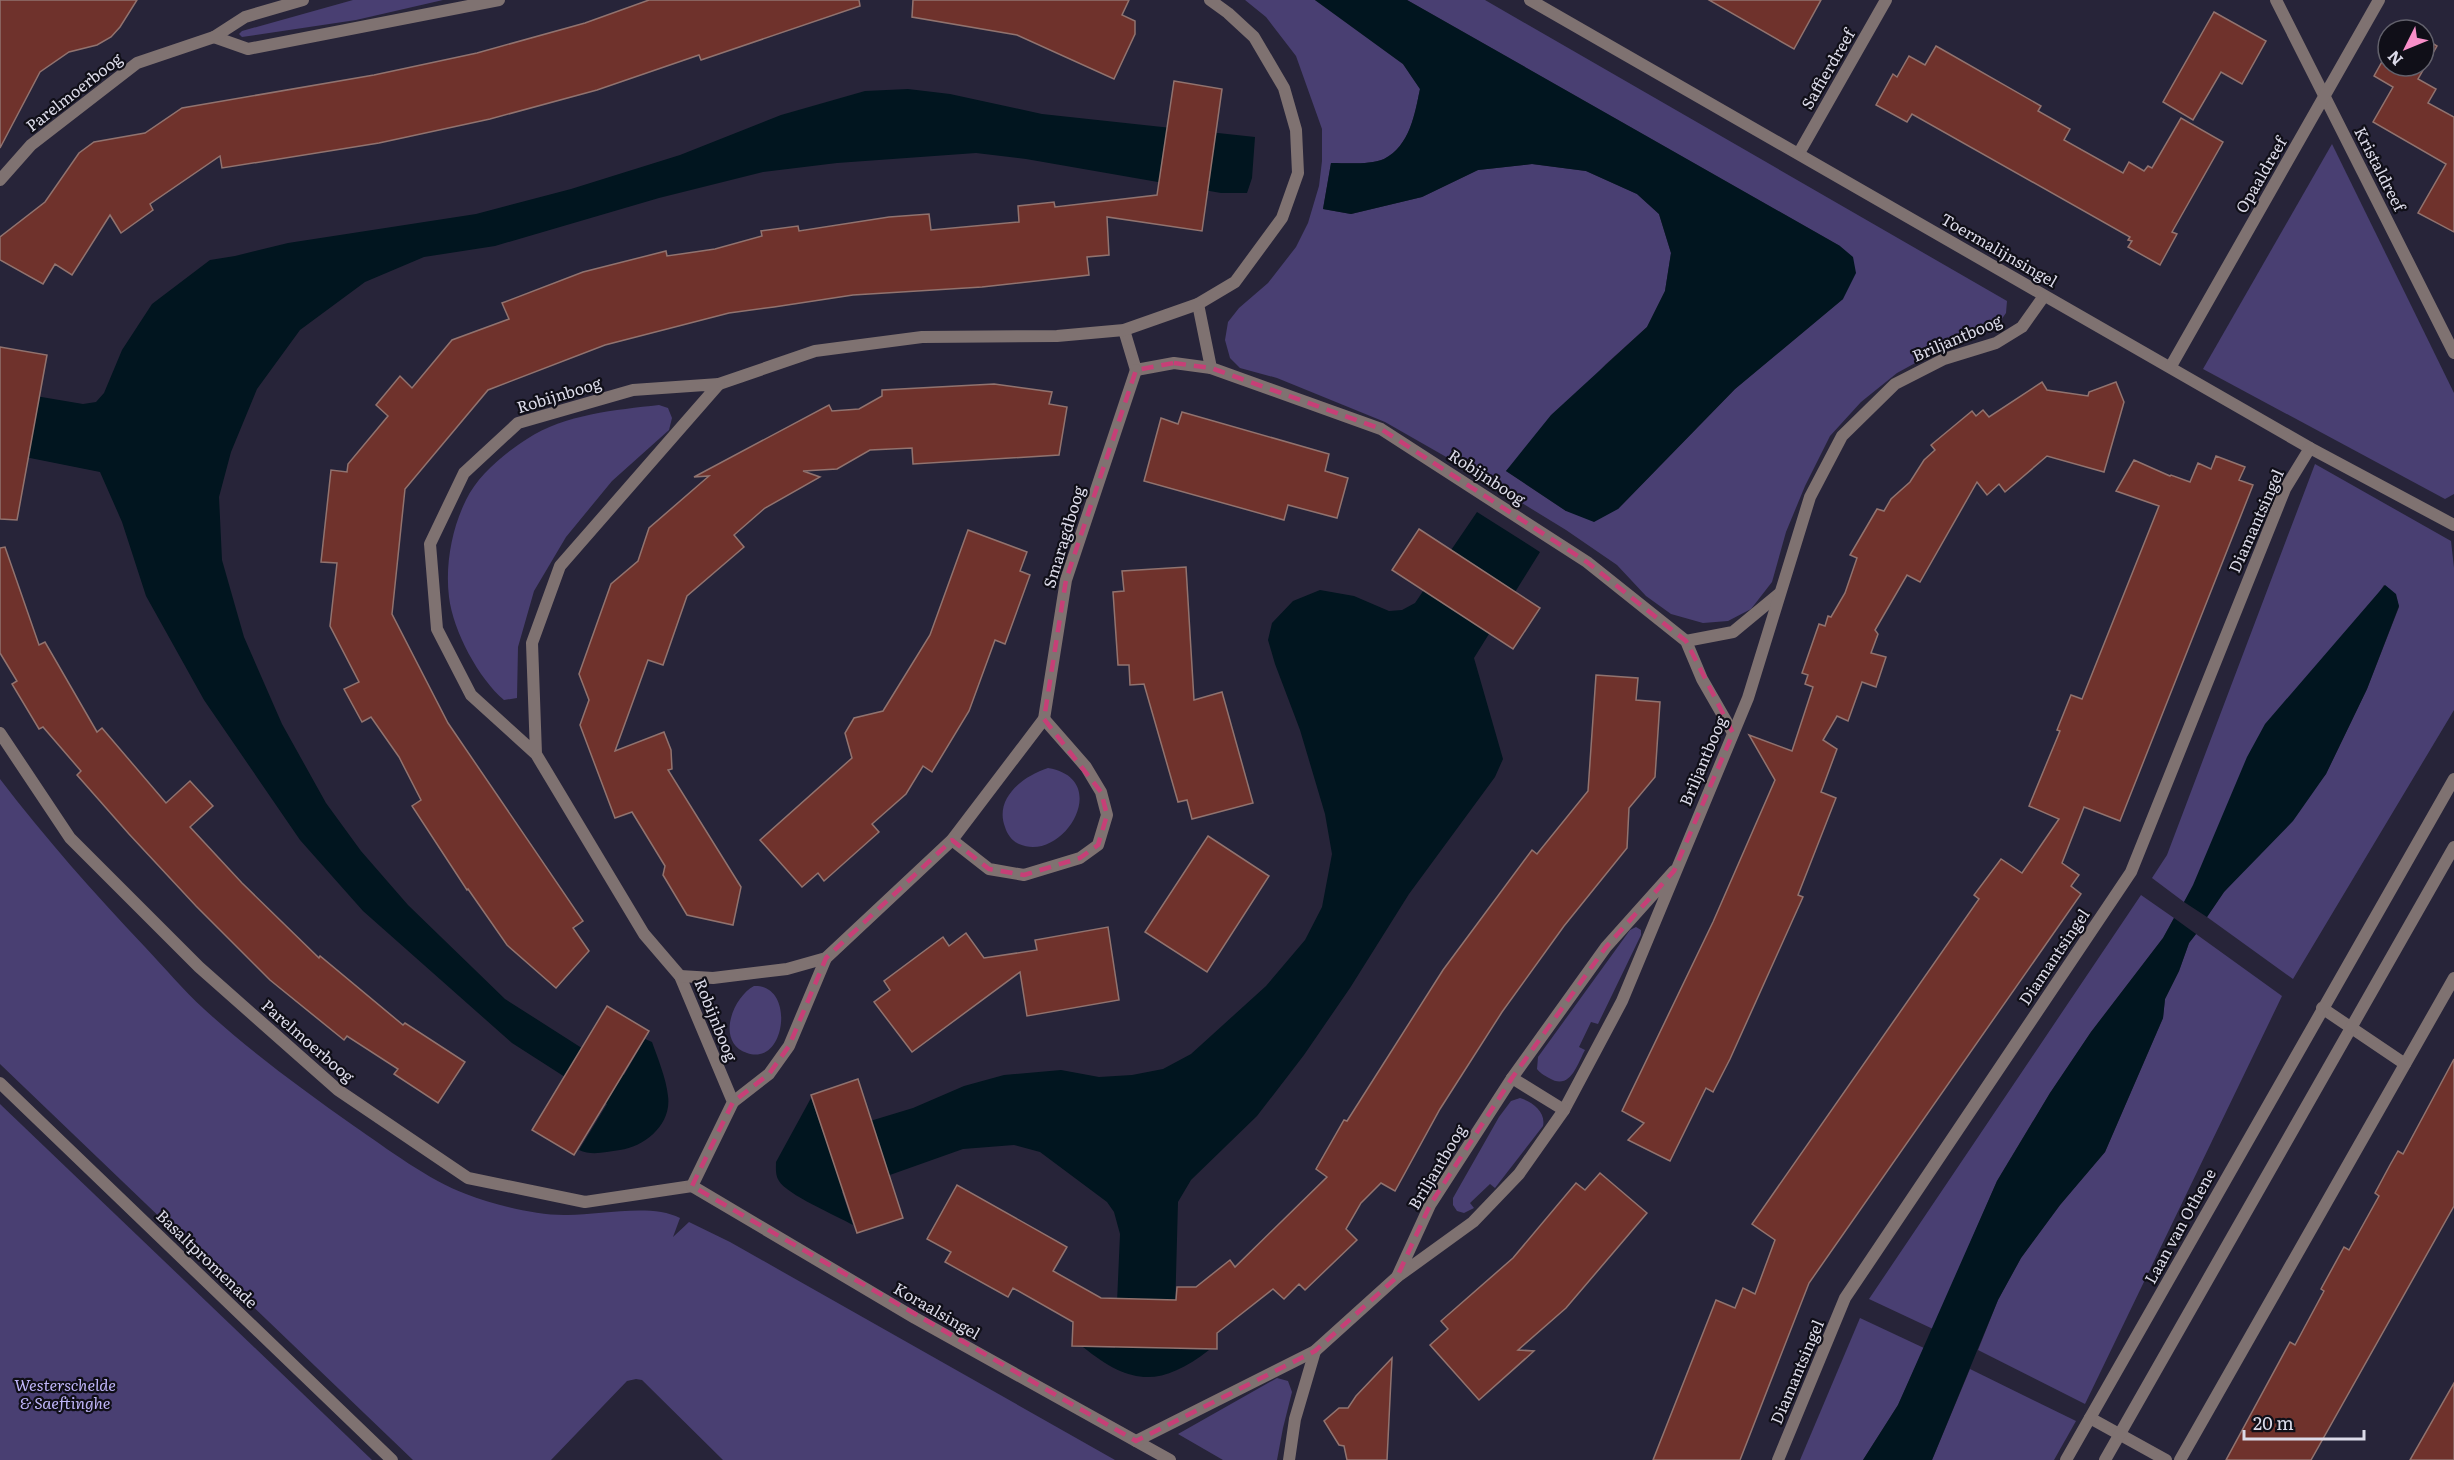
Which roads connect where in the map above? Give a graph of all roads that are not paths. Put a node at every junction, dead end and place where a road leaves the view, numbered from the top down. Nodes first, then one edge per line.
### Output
1 (303, 0) edge
2 (499, 0) edge
3 (1210, 0) edge
4 (1530, 0) edge
5 (1886, 0) edge
6 (2276, 0) edge
7 (2379, 0) edge
8 (214, 37) junction
9 (2326, 97) junction
10 (1799, 153) junction
11 (0, 180) edge
12 (2044, 296) junction
13 (1198, 304) junction
14 (1124, 330) junction
15 (2454, 353) edge
16 (2171, 366) junction
17 (1211, 368) junction
18 (1136, 370) junction
19 (719, 384) junction
20 (2310, 448) junction
21 (2454, 525) edge
22 (1780, 593) junction
23 (1686, 641) junction
24 (1044, 719) junction
25 (0, 733) edge
26 (1733, 733) junction
27 (536, 754) junction
28 (2454, 779) edge
29 (952, 840) junction
30 (2454, 847) edge
31 (1674, 871) junction
32 (826, 958) junction
33 (680, 976) junction
34 (2454, 978) edge
35 (2322, 1008) junction
36 (2351, 1028) junction
37 (2405, 1064) junction
38 (1512, 1078) junction
39 (0, 1083) edge
40 (733, 1102) junction
41 (1564, 1110) junction
42 (692, 1186) junction
43 (1396, 1277) junction
44 (1315, 1351) junction
45 (2090, 1418) junction
46 (2120, 1434) junction
47 (1136, 1441) junction
48 (392, 1460) edge
49 (1170, 1460) edge
50 (1288, 1460) edge
51 (1778, 1460) edge
52 (2066, 1460) edge
53 (2105, 1460) edge
54 (2166, 1460) edge
55 (2180, 1460) edge

1 - 8 street, Parelmoerboog
2 - 8 street
3 - 13 street
4 - 10 street, Toermalijnsingel
5 - 10 street, Saffierdreef
6 - 9 street, Kristaldreef
7 - 9 street, Opaaldreef
8 - 11 street, Parelmoerboog
9 - 15 street, Kristaldreef
9 - 16 street, Opaaldreef
10 - 12 street, Toermalijnsingel
12 - 16 street, Toermalijnsingel
12 - 22 street, Briljantboog
13 - 14 street, Robijnboog
13 - 17 street
14 - 18 street
14 - 19 street, Robijnboog
16 - 20 street, Toermalijnsingel
17 - 18 street, Robijnboog
17 - 23 street, Robijnboog
18 - 24 street, Smaragdboog
19 - 27 street, Robijnboog
19 - 27 street, Robijnboog
20 - 21 street, Toermalijnsingel
20 - 51 street, Diamantsingel
22 - 23 street
22 - 26 street, Briljantboog
23 - 26 street, Robijnboog
24 - 29 street, Smaragdboog
24 - 29 street
25 - 42 street, Parelmoerboog
26 - 31 street, Briljantboog
27 - 33 street, Robijnboog
28 - 35 street, Laan van Othene
29 - 32 street, Smaragdboog
30 - 36 street
31 - 38 street, Briljantboog
31 - 41 street, Briljantboog
32 - 33 street, Smaragdboog
32 - 40 street, Smaragdboog
33 - 40 street, Robijnboog
34 - 37 street
35 - 36 street
35 - 45 street, Laan van Othene
36 - 37 street
36 - 46 street
37 - 55 street
38 - 41 street
38 - 43 street, Briljantboog
39 - 48 street, Basaltpromenade
40 - 42 street
41 - 43 street, Briljantboog
42 - 47 street, Koraalsingel
43 - 44 street, Briljantboog
44 - 47 street, Briljantboog
44 - 50 street
45 - 46 street
45 - 52 street, Laan van Othene
46 - 53 street
46 - 54 street
47 - 49 street, Koraalsingel

